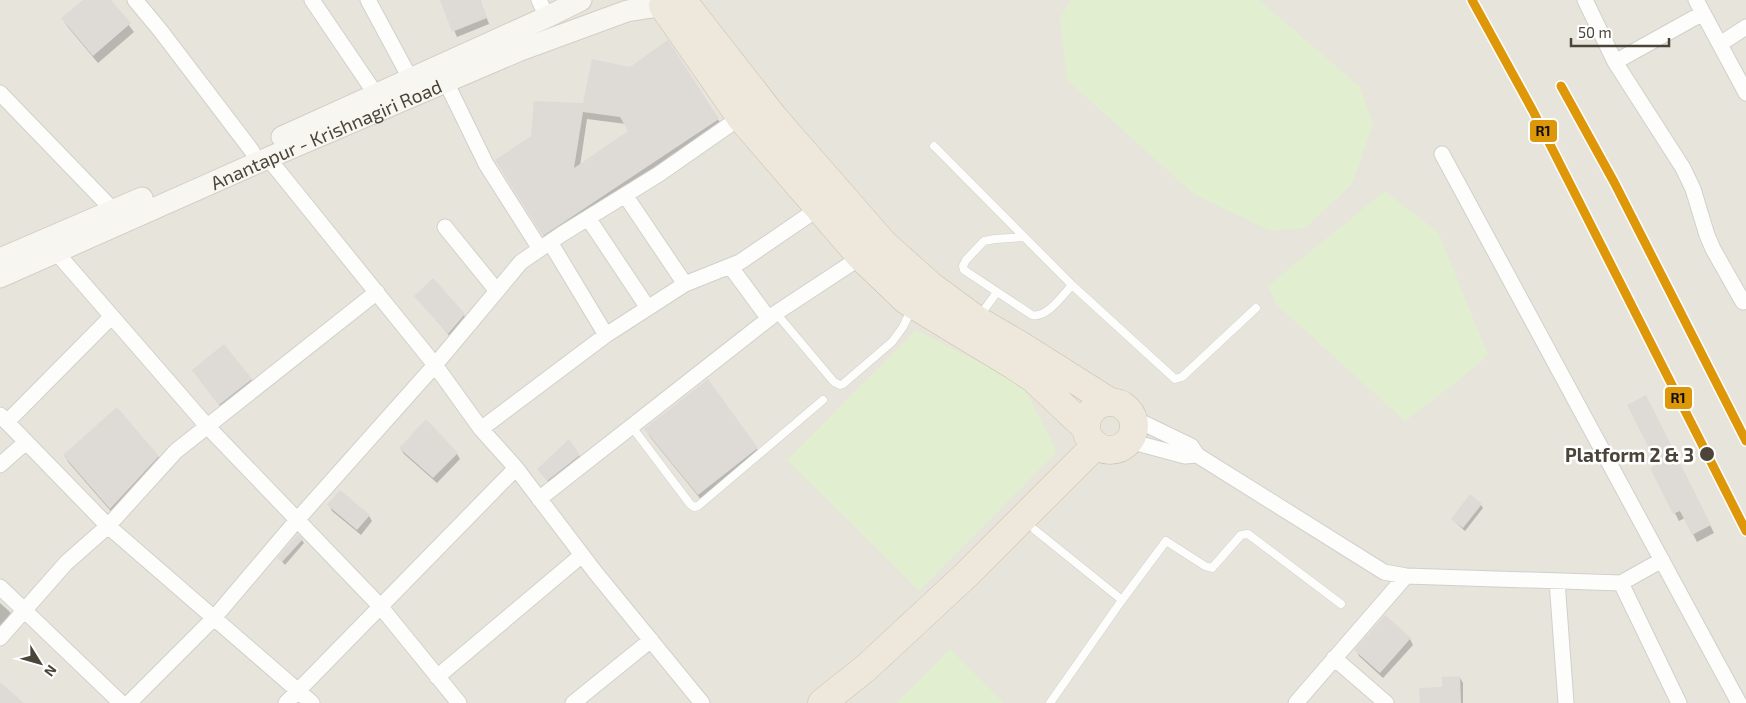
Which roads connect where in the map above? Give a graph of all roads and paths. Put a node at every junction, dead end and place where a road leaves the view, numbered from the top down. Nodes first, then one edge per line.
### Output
1 (135, 0) edge
2 (312, 0) edge
3 (368, 0) edge
4 (581, 0) edge
5 (1585, 0) edge
6 (674, 3) edge
7 (1699, 6) edge
8 (543, 8) edge
9 (1746, 27) edge
10 (1720, 44) junction
11 (1615, 62) junction
12 (410, 78) junction
13 (446, 82) junction
14 (0, 93) edge
15 (1746, 93) edge
16 (376, 94) junction
17 (762, 100) junction
18 (741, 118) junction
19 (934, 146) dead end
20 (260, 154) junction
21 (1442, 154) dead end
22 (626, 195) junction
23 (819, 208) junction
24 (114, 210) junction
25 (588, 218) junction
26 (446, 227) dead end
27 (1024, 237) junction
28 (545, 245) junction
29 (56, 252) junction
30 (861, 257) junction
31 (0, 259) edge
32 (730, 266) junction
33 (0, 277) edge
34 (685, 284) junction
35 (1072, 285) junction
36 (497, 291) junction
37 (377, 292) junction
38 (996, 292) junction
39 (922, 295) junction
40 (1743, 302) dead end
41 (648, 308) junction
42 (1256, 308) dead end
43 (773, 316) junction
44 (111, 317) junction
45 (972, 329) junction
46 (606, 335) junction
47 (435, 365) junction
48 (823, 400) dead end
49 (3, 418) edge
50 (207, 426) junction
51 (632, 427) junction
52 (481, 429) junction
53 (1112, 436) junction
54 (26, 442) junction
55 (1197, 456) junction
56 (0, 465) edge
57 (516, 468) junction
58 (539, 499) junction
59 (297, 520) junction
60 (108, 526) junction
61 (1035, 530) junction
62 (582, 555) junction
63 (1662, 560) junction
64 (1406, 576) junction
65 (1557, 581) junction
66 (1620, 583) junction
67 (0, 587) edge
68 (1122, 600) junction
69 (1341, 604) dead end
70 (380, 606) junction
71 (24, 610) junction
72 (214, 618) junction
73 (0, 638) edge
74 (651, 640) junction
75 (1334, 658) junction
76 (437, 677) junction
77 (298, 690) junction
78 (121, 703) edge
79 (129, 703) edge
80 (286, 703) edge
81 (312, 703) edge
82 (459, 703) edge
83 (573, 703) edge
84 (702, 703) edge
85 (822, 703) edge
86 (848, 703) edge
87 (1050, 703) edge
88 (1296, 703) edge
89 (1386, 703) edge
90 (1566, 703) edge
91 (1679, 703) edge
92 (1739, 703) edge

1 - 20 street
2 - 16 street
3 - 12 street
4 - 8 main road, Anantapur - Krishnagiri Road
5 - 11 street
6 - 13 main road, Anantapur - Krishnagiri Road
6 - 17 highway
6 - 18 highway
7 - 10 street
7 - 11 street
8 - 12 main road, Anantapur - Krishnagiri Road
9 - 10 street
10 - 15 street
11 - 40 street
12 - 16 main road, Anantapur - Krishnagiri Road
13 - 20 main road, Anantapur - Krishnagiri Road
13 - 28 street
14 - 24 street
16 - 20 main road, Anantapur - Krishnagiri Road
17 - 18 street
17 - 39 highway
18 - 22 street
18 - 23 highway
19 - 27 lane
20 - 24 main road, Anantapur - Krishnagiri Road
20 - 29 main road, Anantapur - Krishnagiri Road
20 - 37 street
21 - 63 street
22 - 25 street
22 - 34 street
23 - 30 highway
23 - 32 street
24 - 31 main road, Anantapur - Krishnagiri Road
25 - 28 street
25 - 41 street
26 - 36 street
27 - 35 lane
27 - 38 lane
28 - 36 street
28 - 46 street
29 - 33 main road, Anantapur - Krishnagiri Road
29 - 44 street
30 - 39 highway
30 - 43 street
32 - 34 street
32 - 43 street
34 - 41 street
35 - 38 lane
35 - 42 lane
36 - 47 street
37 - 47 street
37 - 50 street
38 - 45 lane
39 - 43 lane
39 - 45 highway
41 - 46 street
43 - 51 street
44 - 49 street
44 - 50 street
45 - 53 highway
45 - 53 highway
46 - 52 street
47 - 52 street
47 - 59 street
48 - 51 lane
49 - 54 street
50 - 59 street
50 - 60 street
51 - 58 street
52 - 57 street
53 - 55 street
53 - 55 street
53 - 61 highway
53 - 85 highway
54 - 56 street
54 - 60 street
55 - 64 street
57 - 58 street
57 - 70 street
58 - 62 street
59 - 70 street
59 - 72 street
60 - 71 street
60 - 72 street
61 - 68 lane
61 - 86 highway
62 - 74 street
62 - 76 street
63 - 66 street
63 - 92 street
64 - 65 street
64 - 75 street
65 - 66 street
65 - 90 street
66 - 91 street
67 - 71 street
68 - 69 lane
68 - 87 lane
70 - 76 street
70 - 77 street
71 - 73 street
71 - 78 street
72 - 77 street
72 - 79 street
74 - 83 street
74 - 84 street
75 - 88 street
75 - 89 street
76 - 82 street
77 - 80 street
77 - 81 street

